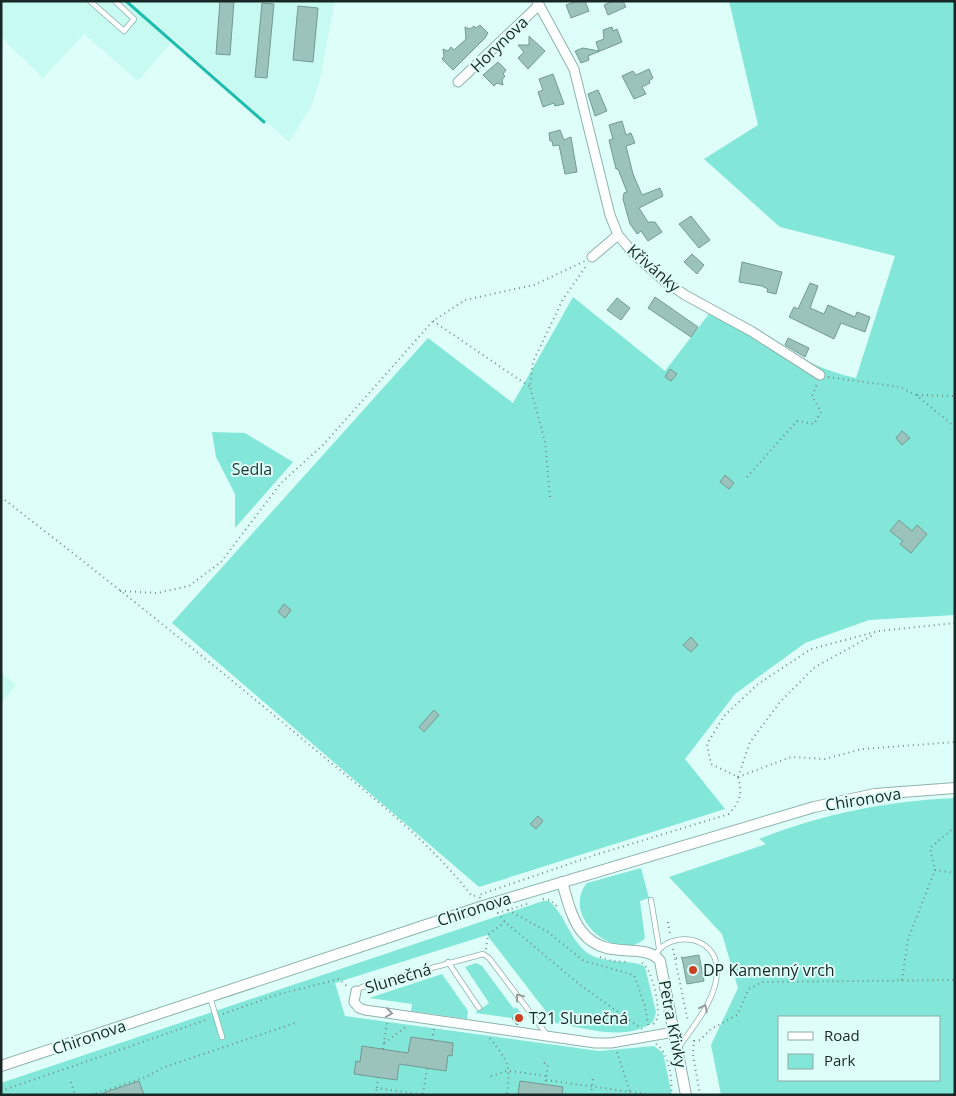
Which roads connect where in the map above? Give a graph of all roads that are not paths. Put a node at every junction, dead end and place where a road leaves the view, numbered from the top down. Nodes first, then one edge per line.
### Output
1 (90, 1) edge
2 (115, 1) edge
3 (538, 3) edge
4 (458, 82) dead end
5 (618, 235) junction
6 (592, 257) road end
7 (820, 375) road end
8 (955, 788) edge
9 (562, 882) junction
10 (651, 900) dead end
11 (657, 952) junction
12 (448, 962) junction
13 (356, 992) joint
14 (210, 996) junction
15 (479, 1008) dead end
16 (674, 1032) junction
17 (548, 1036) junction
18 (222, 1037) dead end
19 (678, 1049) junction
20 (1, 1066) edge
21 (686, 1095) edge

1 - 2 lane
3 - 4 street, Horynova
3 - 5 street, Křivánky
5 - 6 street
5 - 7 street, Křivánky
8 - 9 street, Chironova
9 - 11 street
9 - 14 street, Chironova
10 - 11 lane, Petra Křivky
11 - 16 street, Petra Křivky
19 -> 11 lane
12 - 13 lane, Slunečná
12 - 15 lane
17 -> 12 lane, Slunečná
13 -> 17 street, Slunečná
14 - 18 lane
14 - 20 street, Chironova
16 - 17 street, Slunečná
16 - 19 street, Petra Křivky
19 - 21 street, Petra Křivky

